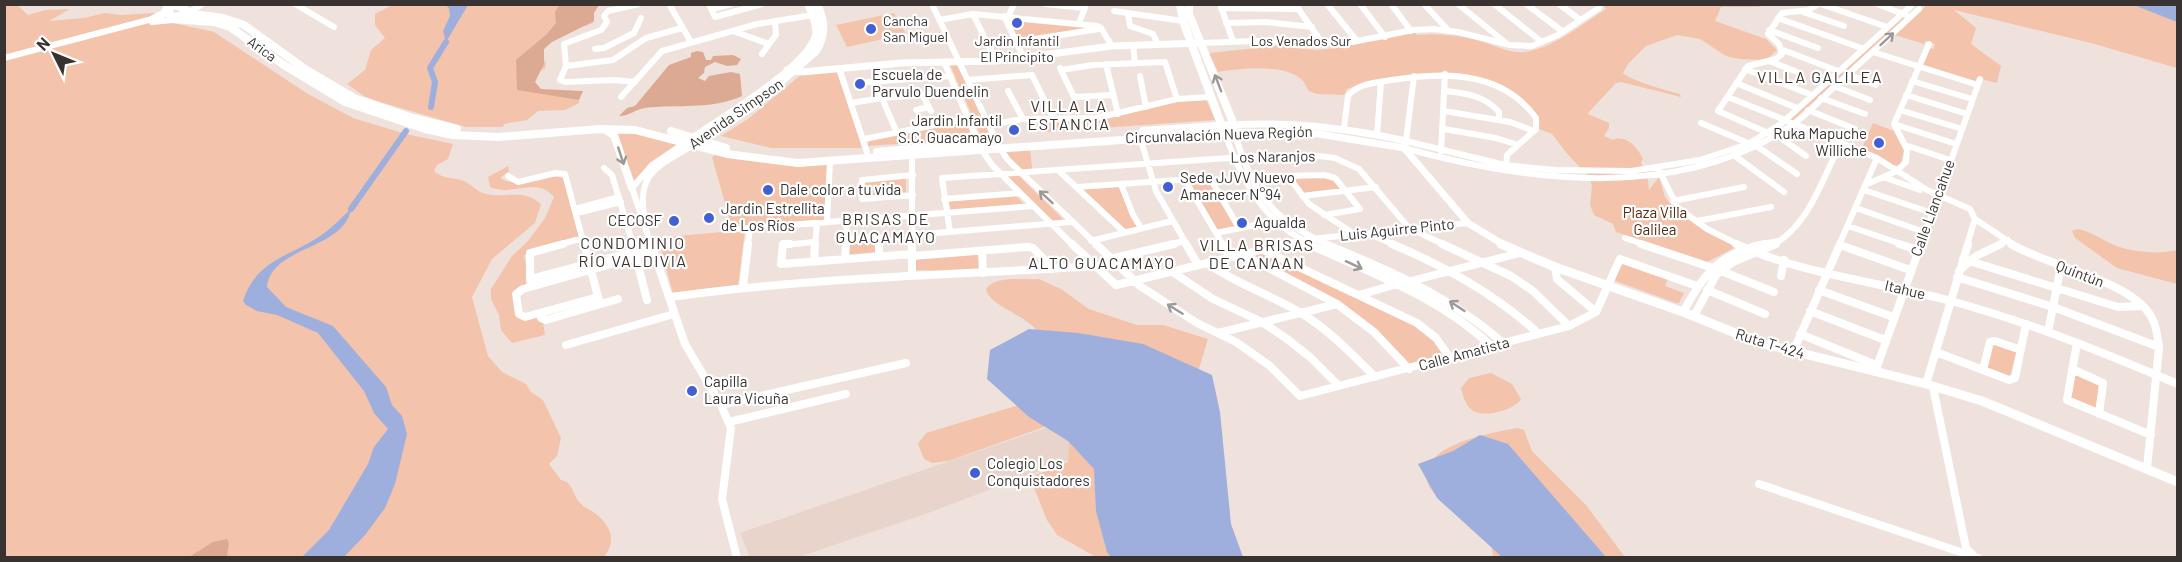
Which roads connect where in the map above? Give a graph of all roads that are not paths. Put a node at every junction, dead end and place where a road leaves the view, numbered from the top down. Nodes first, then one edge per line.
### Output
1 (203, 4) edge
2 (295, 4) edge
3 (639, 4) edge
4 (669, 4) edge
5 (731, 4) edge
6 (762, 4) edge
7 (808, 4) edge
8 (817, 4) edge
9 (1014, 4) edge
10 (1046, 4) edge
11 (1180, 4) edge
12 (1190, 4) edge
13 (1327, 4) edge
14 (1360, 4) edge
15 (1391, 4) edge
16 (1424, 4) edge
17 (1458, 4) edge
18 (1494, 4) edge
19 (1526, 4) edge
20 (1559, 4) edge
21 (1599, 4) edge
22 (1820, 4) edge
23 (1877, 4) edge
24 (168, 5) edge
25 (932, 5) edge
26 (1222, 6) edge
27 (1911, 6) edge
28 (710, 7) edge
29 (1298, 7) edge
30 (1919, 9) dead end
31 (1114, 11) dead end
32 (1800, 11) junction
33 (191, 13) junction
34 (1128, 13) junction
35 (973, 14) junction
36 (1902, 14) junction
37 (813, 15) junction
38 (1006, 16) junction
39 (1911, 16) junction
40 (171, 18) junction
41 (641, 18) dead end
42 (1778, 18) junction
43 (153, 19) junction
44 (1579, 19) junction
45 (939, 20) junction
46 (775, 21) junction
47 (1183, 21) junction
48 (1079, 23) junction
49 (1226, 23) junction
50 (132, 25) junction
51 (1844, 26) dead end
52 (334, 27) dead end
53 (1312, 27) junction
54 (1887, 27) junction
55 (682, 28) junction
56 (1101, 28) junction
57 (637, 30) junction
58 (1448, 30) junction
59 (1769, 30) junction
60 (733, 31) junction
61 (1411, 31) junction
62 (1562, 31) junction
63 (825, 32) junction
64 (1385, 37) junction
65 (646, 38) junction
66 (1233, 41) junction
67 (1357, 41) junction
68 (691, 42) junction
69 (1015, 42) junction
70 (1542, 42) junction
71 (1192, 43) junction
72 (1202, 43) junction
73 (769, 44) junction
74 (1158, 44) junction
75 (1323, 44) junction
76 (1929, 44) dead end
77 (1132, 45) junction
78 (1112, 46) junction
79 (1510, 46) junction
80 (604, 48) junction
81 (1818, 48) dead end
82 (595, 49) dead end
83 (1864, 49) junction
84 (1783, 50) junction
85 (1873, 52) junction
86 (762, 54) dead end
87 (4, 58) edge
88 (1024, 58) junction
89 (996, 61) junction
90 (1769, 61) junction
91 (606, 62) junction
92 (960, 63) junction
93 (1135, 63) junction
94 (945, 64) junction
95 (1106, 64) junction
96 (566, 66) junction
97 (1918, 67) junction
98 (839, 68) junction
99 (1745, 69) junction
100 (790, 71) junction
101 (1795, 71) dead end
102 (1838, 71) junction
103 (1445, 74) junction
104 (1847, 74) junction
105 (951, 76) junction
106 (1140, 76) dead end
107 (1414, 76) junction
108 (968, 80) junction
109 (1912, 81) junction
110 (635, 82) junction
111 (1381, 82) junction
112 (1736, 83) junction
113 (1876, 85) dead end
114 (1834, 86) junction
115 (1008, 91) dead end
116 (1445, 91) junction
117 (958, 92) junction
118 (1112, 95) junction
119 (1812, 95) junction
120 (1906, 95) junction
121 (923, 96) junction
122 (621, 97) dead end
123 (1211, 97) junction
124 (1728, 97) junction
125 (882, 98) junction
126 (1821, 98) junction
127 (1177, 99) junction
128 (1972, 99) junction
129 (1870, 100) dead end
130 (370, 104) joint
131 (851, 104) junction
132 (1146, 107) junction
133 (1797, 108) junction
134 (361, 109) joint
135 (916, 110) dead end
136 (1808, 110) junction
137 (1900, 110) junction
138 (1444, 111) junction
139 (1118, 114) junction
140 (1864, 114) dead end
141 (1967, 114) junction
142 (970, 118) junction
143 (1023, 119) junction
144 (1054, 120) junction
145 (1499, 120) junction
146 (1785, 120) junction
147 (1701, 123) dead end
148 (1794, 123) junction
149 (1894, 124) junction
150 (989, 126) junction
151 (1344, 128) junction
152 (604, 129) junction
153 (1228, 129) junction
154 (1444, 129) junction
155 (1855, 129) dead end
156 (1962, 129) junction
157 (1533, 131) junction
158 (897, 133) junction
159 (1768, 133) junction
160 (1377, 135) junction
161 (1778, 136) junction
162 (1140, 137) junction
163 (864, 139) junction
164 (693, 141) junction
165 (1833, 141) junction
166 (998, 144) junction
167 (1748, 144) junction
168 (1956, 144) junction
169 (1405, 145) junction
170 (1518, 145) junction
171 (1905, 145) junction
172 (981, 146) junction
173 (1758, 147) junction
174 (1441, 151) junction
175 (867, 152) junction
176 (912, 155) junction
177 (1735, 156) junction
178 (1806, 156) dead end
179 (1239, 158) junction
180 (1877, 158) junction
181 (1950, 160) junction
182 (830, 161) junction
183 (1148, 164) junction
184 (604, 168) dead end
185 (1506, 168) junction
186 (1660, 170) junction
187 (1059, 171) junction
188 (1897, 171) junction
189 (1020, 173) junction
190 (1000, 174) junction
191 (1797, 174) dead end
192 (913, 175) junction
193 (508, 176) dead end
194 (1288, 176) junction
195 (1252, 177) junction
196 (1883, 177) junction
197 (1185, 180) junction
198 (1154, 182) junction
199 (1121, 184) junction
200 (1077, 187) junction
201 (1376, 187) junction
202 (1744, 187) dead end
203 (632, 188) junction
204 (1864, 188) junction
205 (1927, 190) junction
206 (1346, 191) junction
207 (1784, 192) dead end
208 (1020, 193) junction
209 (913, 195) junction
210 (1302, 196) junction
211 (1938, 196) junction
212 (944, 199) junction
213 (620, 200) junction
214 (1673, 201) junction
215 (1033, 206) junction
216 (1771, 207) dead end
217 (1856, 208) junction
218 (576, 211) junction
219 (946, 213) junction
220 (1932, 213) junction
221 (912, 215) junction
222 (1324, 215) junction
223 (1281, 219) junction
224 (1975, 219) junction
225 (644, 220) junction
226 (847, 220) junction
227 (1172, 221) junction
228 (1274, 221) junction
229 (1697, 221) junction
230 (828, 222) junction
231 (1071, 222) junction
232 (817, 223) junction
233 (1468, 223) junction
234 (1052, 225) junction
235 (1848, 226) junction
236 (750, 228) junction
237 (1141, 228) junction
238 (1239, 228) junction
239 (1409, 228) junction
240 (725, 230) dead end
241 (950, 232) junction
242 (1124, 232) junction
243 (1924, 232) junction
244 (1216, 233) junction
245 (1367, 233) junction
246 (1354, 234) junction
247 (912, 235) junction
248 (583, 238) junction
249 (1314, 238) junction
250 (1625, 238) dead end
251 (846, 239) junction
252 (1301, 240) junction
253 (2008, 240) junction
254 (1091, 241) junction
255 (1185, 241) junction
256 (815, 242) junction
257 (1778, 242) junction
258 (1840, 245) junction
259 (1749, 248) junction
260 (653, 250) junction
261 (1263, 250) junction
262 (1918, 250) junction
263 (982, 251) junction
264 (1760, 252) junction
265 (1520, 253) junction
266 (635, 254) junction
267 (1242, 254) junction
268 (912, 255) junction
269 (879, 257) junction
270 (1230, 257) junction
271 (844, 259) junction
272 (1110, 259) junction
273 (1963, 259) junction
274 (1784, 260) junction
275 (1972, 260) junction
276 (814, 262) junction
277 (1485, 262) junction
278 (1207, 263) junction
279 (1198, 265) junction
280 (591, 266) junction
281 (2061, 266) junction
282 (1097, 267) junction
283 (1555, 267) junction
284 (1710, 267) junction
285 (1053, 269) junction
286 (1451, 270) junction
287 (1910, 270) junction
288 (1721, 271) junction
289 (1171, 272) junction
290 (983, 273) junction
291 (1828, 273) junction
292 (912, 274) junction
293 (1958, 274) junction
294 (1780, 276) dead end
295 (1134, 280) junction
296 (1410, 281) junction
297 (530, 283) junction
298 (1396, 284) junction
299 (1116, 285) joint
300 (1608, 285) junction
301 (1697, 286) junction
302 (743, 287) junction
303 (2057, 287) junction
304 (1905, 289) junction
305 (1707, 290) junction
306 (1819, 290) junction
307 (1774, 292) dead end
308 (1359, 295) junction
309 (671, 297) junction
310 (618, 299) dead end
311 (599, 300) junction
312 (647, 300) dead end
313 (1952, 301) junction
314 (1337, 304) junction
315 (2141, 306) junction
316 (2053, 307) junction
317 (1810, 311) junction
318 (1596, 312) junction
319 (1683, 312) junction
320 (1300, 313) junction
321 (674, 314) junction
322 (1765, 314) dead end
323 (1694, 316) junction
324 (1893, 317) junction
325 (1262, 322) junction
326 (2026, 324) junction
327 (1569, 326) junction
328 (2048, 332) junction
329 (1218, 333) junction
330 (1539, 334) junction
331 (1800, 334) junction
332 (1885, 340) junction
333 (1503, 343) junction
334 (2077, 343) junction
335 (566, 345) dead end
336 (1491, 346) junction
337 (2159, 347) junction
338 (2021, 350) junction
339 (1793, 352) junction
340 (1936, 352) junction
341 (1450, 358) junction
342 (906, 363) dead end
343 (1409, 369) junction
344 (1876, 369) junction
345 (2072, 369) junction
346 (1983, 370) junction
347 (2156, 375) junction
348 (1375, 376) junction
349 (2178, 384) edge
350 (1339, 386) junction
351 (1929, 386) junction
352 (846, 394) dead end
353 (721, 405) junction
354 (2099, 414) junction
355 (729, 422) junction
356 (2151, 435) junction
357 (2147, 468) junction
358 (2178, 482) edge
359 (1759, 484) dead end
360 (1976, 557) edge
361 (736, 558) edge

1 - 33 street
2 - 52 street
3 - 96 street
4 - 55 street
5 - 28 street
6 - 28 street
7 - 37 main road, Avenida Simpson
8 - 63 main road
9 - 38 street
10 - 48 street
11 - 47 main road
12 - 72 main road
13 - 67 street
14 - 64 street
15 - 61 street
16 - 58 street
17 - 79 street
18 - 70 street
19 - 62 street
20 - 44 street
21 - 44 street, Los Venados Sur
22 - 32 street
22 - 54 street
23 - 36 street
24 - 33 main road, Arica
24 - 40 main road
24 - 43 main road
25 - 45 street
26 - 29 street
26 - 49 street
27 - 36 street, Circunvalación Nueva Región
29 - 53 street
30 - 39 street, Circunvalación Nueva Región
31 - 34 street
32 - 42 street
32 - 51 street
33 - 40 street
33 - 130 main road, Arica
34 - 47 street
34 - 74 street
35 - 38 street
35 - 45 street
35 - 89 street
36 - 39 street
36 - 54 street, Circunvalación Nueva Región
37 - 46 street
37 - 63 main road
37 - 100 main road, Avenida Simpson
38 - 48 street
38 - 69 street
85 -> 39 street, Circunvalación Nueva Región
40 - 43 street
40 - 50 street
40 - 134 main road, Arica
41 - 57 street
42 - 59 street
42 - 83 street
43 - 50 street
44 - 62 street, Los Venados Sur
45 - 92 street
46 - 60 street
46 - 73 street
47 - 71 main road
48 - 56 street
49 - 53 street
49 - 66 street
50 - 87 street
53 - 75 street
54 - 83 street, Circunvalación Nueva Región
55 - 65 street
55 - 68 street
56 - 69 street
56 - 78 street
57 - 65 street
57 - 80 street
58 - 61 street, Los Venados Sur
58 - 79 street, Los Venados Sur
59 - 81 street
59 - 84 street
60 - 68 street
60 - 73 street
61 - 64 street, Los Venados Sur
62 - 70 street, Los Venados Sur
63 - 100 main road, Avenida Simpson
64 - 67 street, Los Venados Sur
65 - 91 street
66 - 72 street, Los Venados Sur
66 - 75 street, Los Venados Sur
67 - 75 street, Los Venados Sur
68 - 110 street
69 - 88 street
70 - 79 street, Los Venados Sur
71 - 72 street
71 - 74 street
71 - 123 main road
153 -> 72 main road
73 - 86 street
74 - 77 street
76 - 97 street
77 - 78 street
77 - 93 street
78 - 88 street
80 - 82 street
80 - 91 street
83 - 102 street, Circunvalación Nueva Región
84 - 90 street
84 - 102 street
85 - 97 street
85 - 104 street, Circunvalación Nueva Región
88 - 89 street
89 - 92 street
90 - 99 street
90 - 101 street
91 - 96 street
92 - 94 street
92 - 108 street
93 - 95 street
93 - 127 street
94 - 98 street
94 - 105 street
95 - 118 street
95 - 118 street
96 - 110 street
97 - 109 street
97 - 128 street, Calle Llancahue
98 - 100 street
98 - 131 street
99 - 112 street
99 - 119 street
100 - 164 main road, Avenida Simpson
102 - 119 street, Circunvalación Nueva Región
103 - 107 street
103 - 116 street
103 - 157 street
104 - 113 street
104 - 114 street, Circunvalación Nueva Región
105 - 117 street
105 - 125 street
106 - 132 street
107 - 111 street
107 - 169 street
108 - 144 street
108 - 150 street
109 - 120 street
109 - 128 street
110 - 122 street
111 - 151 street
111 - 160 street
112 - 124 street
112 - 133 street
114 - 126 street, Circunvalación Nueva Región
114 - 129 street
115 - 143 street
116 - 138 street
116 - 145 street
117 - 121 street
117 - 142 street
118 - 139 street
119 - 133 street, Circunvalación Nueva Región
120 - 137 street
120 - 141 street
121 - 125 street
121 - 135 street
123 - 127 street
123 - 153 main road
124 - 146 street
124 - 159 street
125 - 131 street
125 - 158 street
126 - 136 street, Circunvalación Nueva Región
126 - 140 street
127 - 132 street
128 - 141 street, Calle Llancahue
130 - 164 main road, Circunvalación Nueva Región
131 - 163 street
132 - 139 street
133 - 146 street, Circunvalación Nueva Región
134 - 152 main road, Circunvalación Nueva Región
136 - 148 street, Circunvalación Nueva Región
136 - 155 street
137 - 149 street
137 - 156 street
138 - 145 street
138 - 154 street
139 - 144 street
141 - 156 street, Calle Llancahue
142 - 158 street
142 - 172 street
143 - 144 street
143 - 150 street
145 - 157 street
146 - 148 street
146 - 159 street, Circunvalación Nueva Región
147 - 167 street
148 - 161 street, Circunvalación Nueva Región
148 - 165 street
149 - 168 street
149 - 171 street
150 - 166 street
151 - 153 street, Circunvalación Nueva Región
151 - 160 street, Circunvalación Nueva Región
152 - 164 main road, Circunvalación Nueva Región
152 -> 203 main road
153 - 162 main road, Circunvalación Nueva Región
153 - 166 main road, Circunvalación Nueva Región
153 - 169 street, Circunvalación Nueva Región
153 - 179 street
154 - 170 street
154 - 174 street
156 - 168 street, Calle Llancahue
157 - 170 street
158 - 163 street
159 - 167 street, Circunvalación Nueva Región
160 - 169 street, Circunvalación Nueva Región
161 - 173 street, Circunvalación Nueva Región
161 - 178 street
162 - 166 main road, Circunvalación Nueva Región
162 - 183 street
163 - 175 street
164 - 175 main road, Circunvalación Nueva Región
164 - 182 main road, Circunvalación Nueva Región
164 - 203 street, Avenida Simpson
164 - 225 street, Avenida Simpson
165 - 180 street
165 - 257 street
166 - 172 main road, Circunvalación Nueva Región
166 - 189 street
167 - 186 street, Circunvalación Nueva Región
168 - 181 street, Calle Llancahue
169 - 174 street, Circunvalación Nueva Región
169 - 185 street, Circunvalación Nueva Región
169 - 233 street, Ruta T-424
170 - 185 street
171 - 181 street
171 - 188 street
172 - 175 main road, Circunvalación Nueva Región
172 - 176 main road, Circunvalación Nueva Región
172 - 190 street
173 - 177 street, Circunvalación Nueva Región
173 - 191 street
174 - 185 street, Circunvalación Nueva Región
176 - 182 main road, Circunvalación Nueva Región
176 - 192 street
177 - 186 street, Circunvalación Nueva Región
177 - 207 street
179 - 183 street, Los Naranjos
179 - 195 street
179 - 201 street, Los Naranjos
179 - 228 street
180 - 188 street
180 - 204 street
181 - 211 street, Calle Llancahue
182 - 230 street
183 - 187 street, Los Naranjos
183 - 198 street
184 - 213 street
185 - 186 street, Circunvalación Nueva Región
186 - 214 street, Itahue
187 - 189 street, Los Naranjos
187 - 200 street
188 - 196 street
188 - 205 street
189 - 190 street, Los Naranjos
231 -> 189 street
190 - 208 street
190 - 212 street, Los Naranjos
192 - 209 street
192 - 209 street
193 - 218 street
194 - 195 street
194 - 206 street
194 - 210 street
195 - 223 street
196 - 204 street
196 - 205 street
197 - 198 street
197 - 238 street
197 - 244 street
198 - 199 street
198 - 227 street
199 - 200 street
199 - 237 street
200 - 242 street
201 - 206 street
201 - 239 street, Los Naranjos
202 - 214 street
203 - 225 street
204 - 217 street
204 - 220 street
205 - 211 street, Quintún
206 - 210 street
206 - 222 street
208 - 212 street
208 - 215 street
209 - 221 street
210 - 222 street
211 - 220 street, Calle Llancahue
211 - 224 street, Quintún
212 - 219 street
213 - 218 street
213 - 266 street
214 - 229 street, Itahue
215 - 219 street
215 - 234 street
216 - 229 street
217 - 235 street
217 - 243 street
218 - 248 street
219 - 221 street
219 - 241 street
220 - 243 street, Calle Llancahue
221 - 226 street
221 - 247 street
222 - 246 street
223 - 228 street
223 - 249 street
224 - 253 street, Quintún
224 - 273 street
225 - 260 street
226 - 230 street
226 - 251 street
227 - 237 street
227 - 255 street
228 - 238 street
228 - 252 street
229 - 259 street, Itahue
230 - 232 street
231 - 234 street
231 - 254 street
232 - 236 street
232 - 256 street
233 - 239 street, Luis Aguirre Pinto
233 - 265 street, Ruta T-424
234 - 241 street
234 - 282 street
235 - 258 street
235 - 262 street
236 - 240 street
236 - 302 street
237 - 242 street
238 - 244 street
239 - 245 street, Luis Aguirre Pinto
239 - 277 street
241 - 247 street
242 - 254 street
243 - 262 street, Calle Llancahue
244 - 270 street
245 - 246 street, Luis Aguirre Pinto
245 - 286 street
246 - 249 street, Luis Aguirre Pinto
247 - 268 street
248 - 280 street
248 - 297 street
249 - 252 street, Luis Aguirre Pinto
249 - 296 street
250 - 284 street
251 - 269 street
251 - 271 street
252 - 261 street, Luis Aguirre Pinto
252 -> 298 street
253 - 275 street
253 - 281 street, Quintún
254 - 272 street
255 - 272 street
255 - 279 street
256 - 276 street
256 - 276 street
257 - 259 street
257 - 264 street
258 - 287 street
258 - 291 street
259 - 264 street, Itahue
259 - 284 street
260 - 266 street
260 - 309 street
261 - 267 street, Luis Aguirre Pinto
261 - 308 street
262 - 287 street, Calle Llancahue
263 - 268 street
263 - 285 street
263 - 290 street
264 - 274 street, Itahue
264 - 288 street
265 - 277 street
265 - 283 street, Ruta T-424
266 - 280 street
266 - 312 street
267 - 270 street, Luis Aguirre Pinto
267 - 314 street
268 - 269 street
268 - 292 street
269 - 271 street
270 - 278 street, Luis Aguirre Pinto
271 - 276 street
272 - 295 street
273 - 275 street
273 - 293 street
274 - 291 street, Itahue
274 - 294 street
275 - 293 street
275 - 303 street
277 - 286 street
277 - 327 street
278 - 279 street, Luis Aguirre Pinto
278 - 320 street
279 - 289 street, Luis Aguirre Pinto
280 - 297 street
280 - 311 street
281 - 303 street
281 - 315 street, Quintún
282 - 285 street
282 - 299 street
283 - 300 street, Ruta T-424
283 - 318 street
284 - 301 street
285 - 290 street
286 - 296 street
286 - 330 street
287 - 304 street, Calle Llancahue
288 - 305 street
288 - 307 street
289 - 295 street, Luis Aguirre Pinto
289 - 325 street
290 - 292 street
291 - 304 street, Itahue
291 - 306 street
292 - 302 street
293 - 313 street
293 - 316 street
295 - 299 street, Luis Aguirre Pinto
329 -> 295 street
296 - 298 street
333 -> 296 street
297 - 311 street
298 - 308 street
298 - 336 street
300 - 301 street
300 - 318 street
300 - 319 street, Ruta T-424
301 - 319 street
302 - 309 street
303 - 315 street
303 - 316 street
304 - 313 street, Itahue
304 - 324 street, Calle Llancahue
305 - 322 street
305 - 323 street
306 - 317 street
306 - 324 street
308 - 341 street
309 - 321 street
310 - 311 street
313 - 326 street, Itahue
313 - 340 street
314 - 320 street
314 - 343 street
315 - 337 street, Quintún
316 - 328 street
316 - 337 street
317 - 331 street
317 - 332 street
318 - 327 street, Calle Amatista
319 - 323 street, Ruta T-424
320 - 325 street
320 - 348 street
321 - 335 street
321 - 353 street
323 - 339 street, Ruta T-424
324 - 332 street, Calle Llancahue
325 - 329 street
325 - 350 street
326 - 328 street, Itahue
326 - 338 street
327 - 330 street, Calle Amatista
328 - 334 street, Itahue
329 - 350 street, Calle Amatista
330 - 333 street, Calle Amatista
331 - 339 street
331 - 344 street
332 - 344 street, Calle Llancahue
333 - 336 street, Calle Amatista
334 - 345 street
334 - 347 street, Itahue
336 - 341 street, Calle Amatista
337 - 347 street, Quintún
338 - 346 street
338 - 346 street
339 - 344 street, Ruta T-424
340 - 346 street
340 - 351 street
341 - 343 street, Calle Amatista
342 - 353 street
343 - 348 street, Calle Amatista
344 - 351 street, Ruta T-424
345 - 354 street
345 - 354 street
347 - 349 street, Itahue
347 - 356 street, Quintún
348 - 350 street, Calle Amatista
351 - 357 street, Ruta T-424
351 - 360 street
352 - 355 street
353 - 355 street
354 - 356 street
355 - 361 street
356 - 357 street, Quintún
357 - 358 street, Ruta T-424
359 - 360 street

